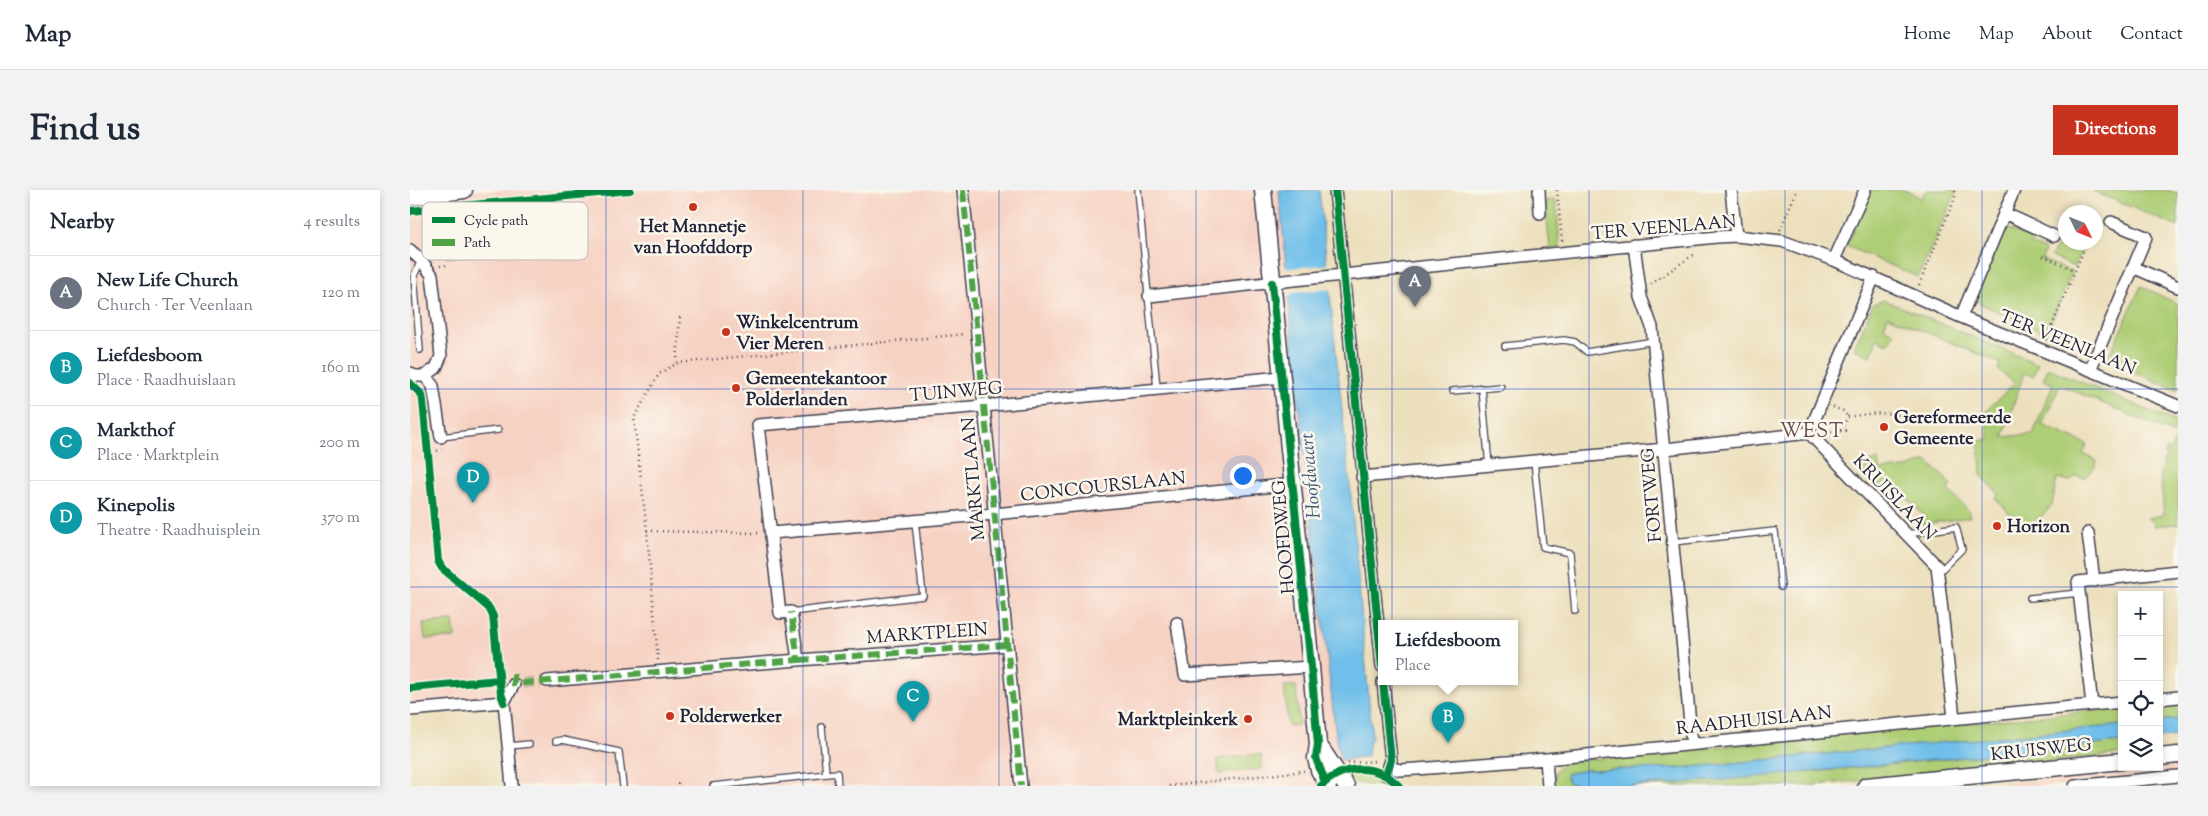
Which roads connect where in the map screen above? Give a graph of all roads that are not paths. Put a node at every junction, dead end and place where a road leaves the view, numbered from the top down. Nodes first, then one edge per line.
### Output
1 (464, 190) edge
2 (963, 190) edge
3 (1138, 190) edge
4 (1263, 190) edge
5 (1335, 190) edge
6 (1538, 190) edge
7 (1731, 190) edge
8 (1865, 190) edge
9 (2014, 190) edge
10 (410, 197) edge
11 (1540, 213) dead end
12 (2004, 213) junction
13 (2111, 222) dead end
14 (1736, 236) junction
15 (2054, 236) dead end
16 (1634, 246) junction
17 (410, 250) edge
18 (421, 260) junction
19 (1834, 260) junction
20 (2133, 267) junction
21 (412, 274) edge
22 (1338, 275) junction
23 (1874, 277) junction
24 (1278, 282) junction
25 (2178, 287) edge
26 (1149, 296) junction
27 (1961, 317) junction
28 (1654, 341) junction
29 (1504, 346) dead end
30 (420, 350) dead end
31 (2090, 370) junction
32 (410, 374) edge
33 (426, 376) junction
34 (1282, 377) junction
35 (1502, 386) dead end
36 (1157, 388) junction
37 (1482, 388) junction
38 (1452, 391) dead end
39 (984, 406) junction
40 (2178, 406) edge
41 (498, 430) dead end
42 (1809, 433) junction
43 (441, 437) joint
44 (1665, 449) junction
45 (1534, 462) junction
46 (1489, 466) junction
47 (1362, 477) junction
48 (1294, 484) junction
49 (994, 514) junction
50 (915, 521) junction
51 (2088, 533) dead end
52 (771, 534) junction
53 (1907, 534) junction
54 (1673, 542) junction
55 (2178, 571) edge
56 (1938, 573) junction
57 (2094, 580) junction
58 (1781, 587) dead end
59 (2079, 593) junction
60 (2030, 598) dead end
61 (1576, 611) dead end
62 (791, 612) junction
63 (1177, 623) dead end
64 (1378, 628) edge
65 (1007, 645) junction
66 (798, 660) junction
67 (1311, 667) junction
68 (517, 680) dead end
69 (547, 681) tunnel mouth
70 (1383, 685) edge
71 (2178, 697) edge
72 (2163, 699) edge
73 (504, 702) junction
74 (2118, 703) edge
75 (2092, 706) junction
76 (410, 710) edge
77 (1954, 718) junction
78 (822, 727) dead end
79 (556, 741) dead end
80 (529, 744) dead end
81 (1692, 744) junction
82 (509, 746) junction
83 (2178, 755) edge
84 (2163, 757) edge
85 (1546, 759) junction
86 (2118, 761) edge
87 (826, 774) junction
88 (1332, 776) edge
89 (2178, 776) edge
90 (1960, 781) edge
91 (512, 786) edge
92 (623, 786) edge
93 (713, 786) edge
94 (838, 786) edge
95 (1021, 786) edge
96 (1548, 786) edge
97 (1866, 786) edge
98 (2076, 786) edge

1 - 10 street
2 - 39 street, MARKTLAAN
3 - 26 lane
4 - 24 street, HOOFDWEG
5 - 22 street
6 - 11 street
7 - 14 street
8 - 19 street
9 - 12 street
12 - 15 street
12 - 27 street
13 - 20 street
14 - 16 street, TER VEENLAAN
14 - 19 street, TER VEENLAAN
16 - 22 street, TER VEENLAAN
16 - 28 street, FORTWEG
17 - 18 street
18 - 21 lane
18 - 33 street
19 - 23 street, TER VEENLAAN
20 - 25 street
20 - 31 street
21 - 30 lane
22 - 24 street, TER VEENLAAN
22 - 47 street
23 - 27 street, TER VEENLAAN
23 - 42 street
24 - 26 street, TER VEENLAAN
24 - 34 street, HOOFDWEG
26 - 36 lane
27 - 31 street, TER VEENLAAN
28 - 29 lane
28 - 44 street, FORTWEG
31 - 40 street, TER VEENLAAN
32 - 33 street
33 - 43 street
34 - 36 street, TUINWEG
34 - 48 street, HOOFDWEG
35 - 37 lane
36 - 39 street, TUINWEG
37 - 38 lane
37 - 46 lane
39 - 49 street, MARKTLAAN
39 - 52 street, TUINWEG
41 - 43 lane
42 - 44 street
42 - 53 street, KRUISLAAN
44 - 45 street
44 - 54 street, FORTWEG
45 - 46 street
45 - 61 lane
46 - 47 street
47 - 64 street
48 - 49 street, CONCOURSLAAN
48 - 67 street, HOOFDWEG
49 - 50 street, CONCOURSLAAN
49 - 65 street, MARKTLAAN
50 - 52 street, CONCOURSLAAN
50 - 62 lane
51 - 57 street
52 - 62 street
53 - 56 street, KRUISLAAN
53 - 56 lane
54 - 58 lane
54 - 81 street, FORTWEG
55 - 57 street
56 - 77 street, KRUISLAAN
57 - 59 street
59 - 60 lane
59 - 75 street
62 - 66 street
63 - 67 street
65 - 66 street, MARKTPLEIN
65 - 95 street, MARKTPLEIN
66 - 69 street, MARKTPLEIN
67 - 88 street, HOOFDWEG
68 - 73 street
70 - 85 street, RAADHUISLAAN
71 - 72 street
73 - 76 street
73 - 82 street
74 - 75 street, RAADHUISLAAN
75 - 77 street, RAADHUISLAAN
77 - 81 street, RAADHUISLAAN
78 - 87 lane
79 - 92 lane
80 - 82 lane
81 - 85 street, RAADHUISLAAN
82 - 91 street
83 - 84 street
85 - 96 street
86 - 90 street, KRUISWEG
87 - 93 lane
87 - 94 lane
89 - 98 street
90 - 97 street, KRUISWEG

